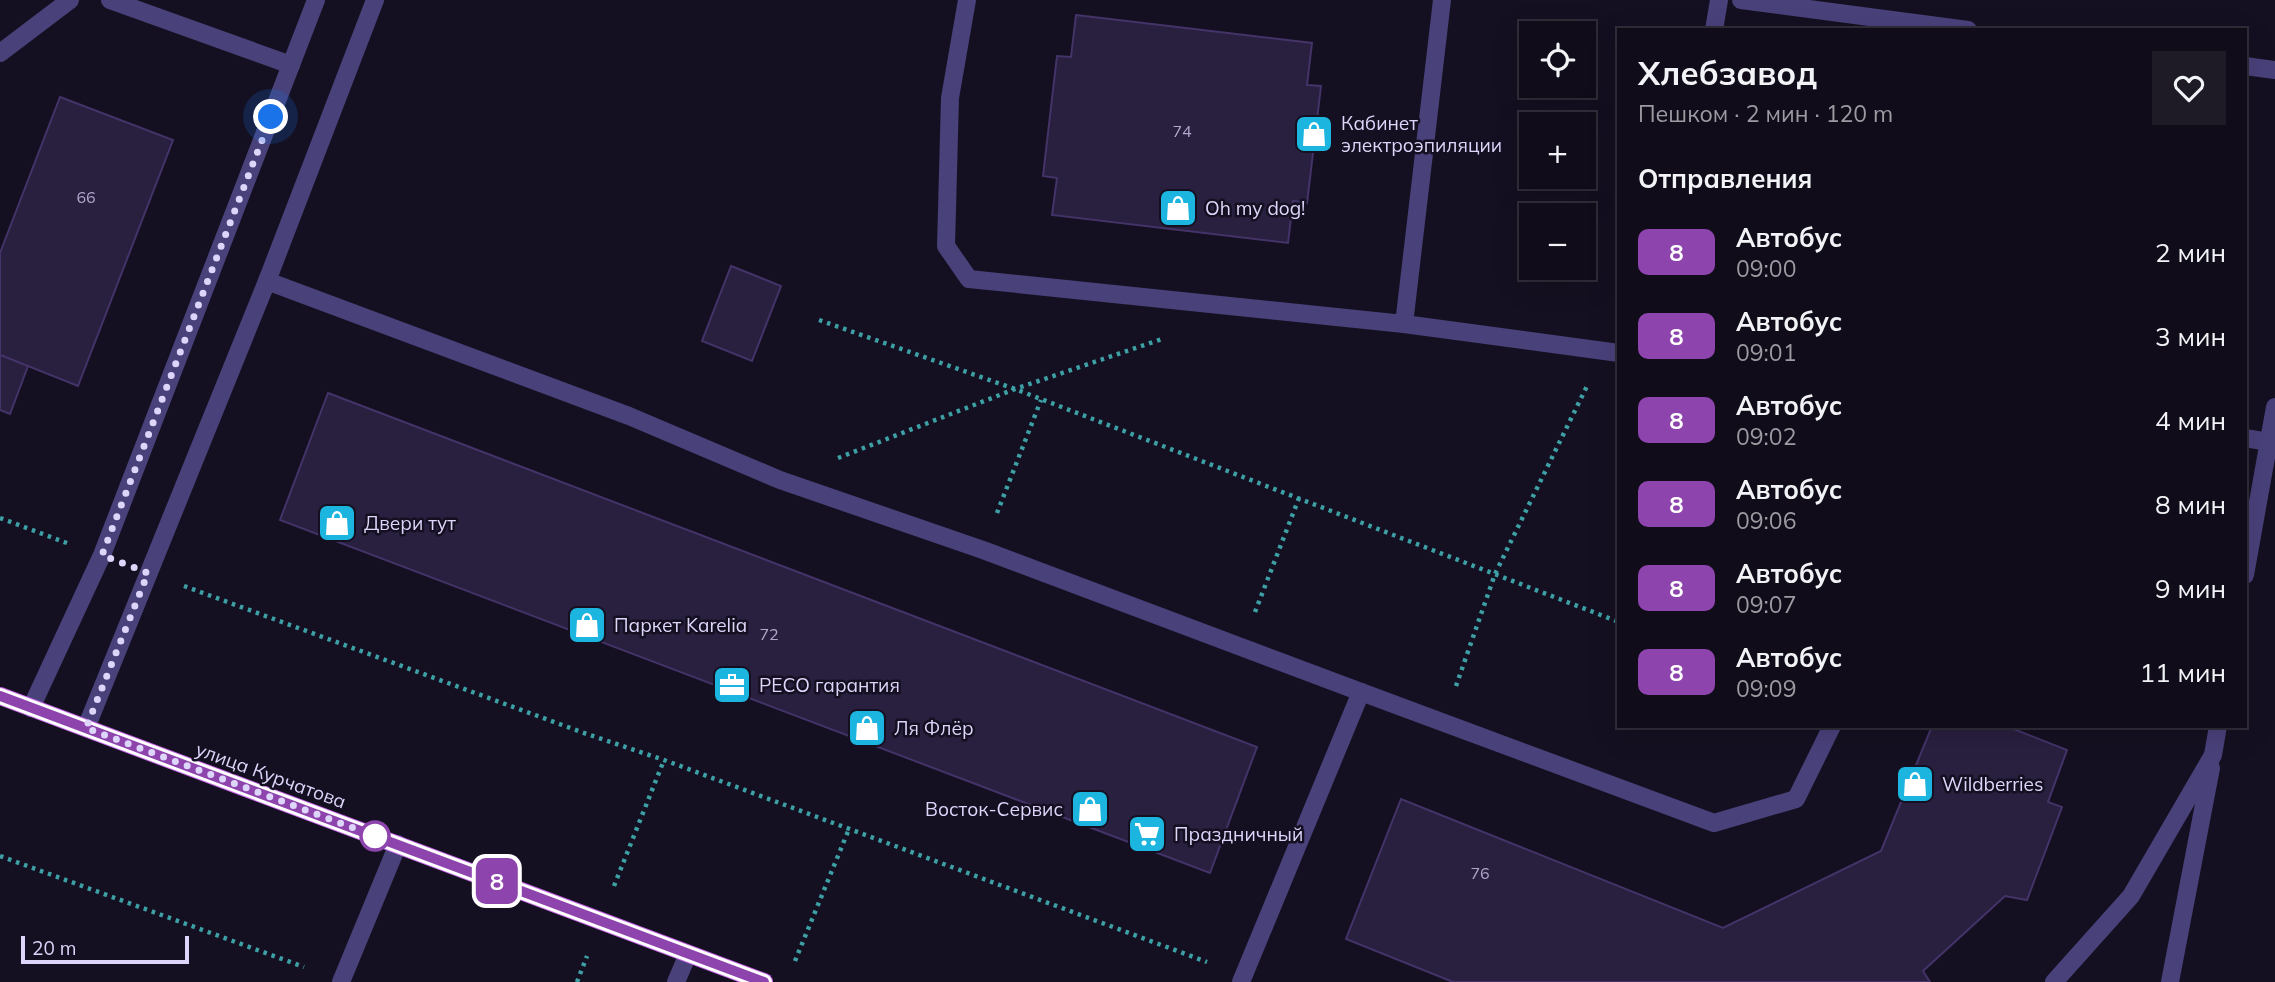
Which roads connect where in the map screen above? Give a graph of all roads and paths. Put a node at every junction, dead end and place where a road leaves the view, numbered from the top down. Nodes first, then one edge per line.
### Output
1 (70, 0) edge
2 (110, 0) edge
3 (316, 0) edge
4 (375, 0) edge
5 (967, 0) edge
6 (1442, 0) edge
7 (1719, 0) edge
8 (1741, 0) edge
9 (1714, 28) edge
10 (1953, 28) edge
11 (0, 53) edge
12 (291, 65) junction
13 (2247, 66) edge
14 (2275, 70) edge
15 (267, 281) junction
16 (1213, 304) junction
17 (819, 320) dead end
18 (1404, 324) junction
19 (1611, 352) edge
20 (1015, 389) junction
21 (1041, 400) junction
22 (2275, 407) edge
23 (2247, 439) edge
24 (2269, 442) junction
25 (780, 480) junction
26 (1299, 498) junction
27 (0, 518) edge
28 (983, 550) junction
29 (102, 555) junction
30 (2247, 564) edge
31 (148, 573) junction
32 (1495, 574) junction
33 (1617, 621) edge
34 (1241, 647) junction
35 (1361, 692) junction
36 (0, 696) edge
37 (32, 708) junction
38 (1443, 722) junction
39 (86, 728) junction
40 (1831, 728) edge
41 (2218, 728) edge
42 (2213, 755) junction
43 (664, 760) junction
44 (849, 829) junction
45 (398, 844) junction
46 (0, 856) edge
47 (600, 922) junction
48 (688, 954) junction
49 (792, 969) dead end
50 (1242, 979) edge
51 (341, 981) edge
52 (577, 982) edge
53 (676, 982) edge
54 (764, 982) edge
55 (1261, 982) edge
56 (2054, 982) edge
57 (2170, 982) edge

1 - 11 lane
2 - 12 lane
3 - 12 lane
4 - 15 lane
5 - 16 lane
6 - 18 lane
7 - 9 lane
8 - 10 lane
12 - 29 lane
13 - 14 lane
15 - 25 lane
15 - 31 lane
16 - 18 lane
16 - 20 path
17 - 20 path
18 - 19 lane
19 - 32 path
20 - 21 path
20 - 25 path
21 - 26 path
21 - 28 path
22 - 24 lane
23 - 24 lane
24 - 30 lane
25 - 28 lane
26 - 32 path
26 - 34 path
27 - 29 path
28 - 34 lane
29 - 37 lane
31 - 39 lane
31 - 43 path
32 - 33 path
32 - 38 path
34 - 35 lane
35 - 38 lane
35 - 50 lane
36 - 37 main road, улица Курчатова
37 - 39 main road, улица Курчатова
38 - 40 lane
39 - 45 main road, улица Курчатова
41 - 42 lane
42 - 56 lane
42 - 57 lane
43 - 44 path
43 - 47 path
44 - 49 path
44 - 50 path
45 - 47 main road, улица Курчатова
45 - 51 lane
46 - 51 path
47 - 48 main road, улица Курчатова
47 - 52 path
48 - 53 lane
48 - 54 main road, улица Курчатова
50 - 55 lane

